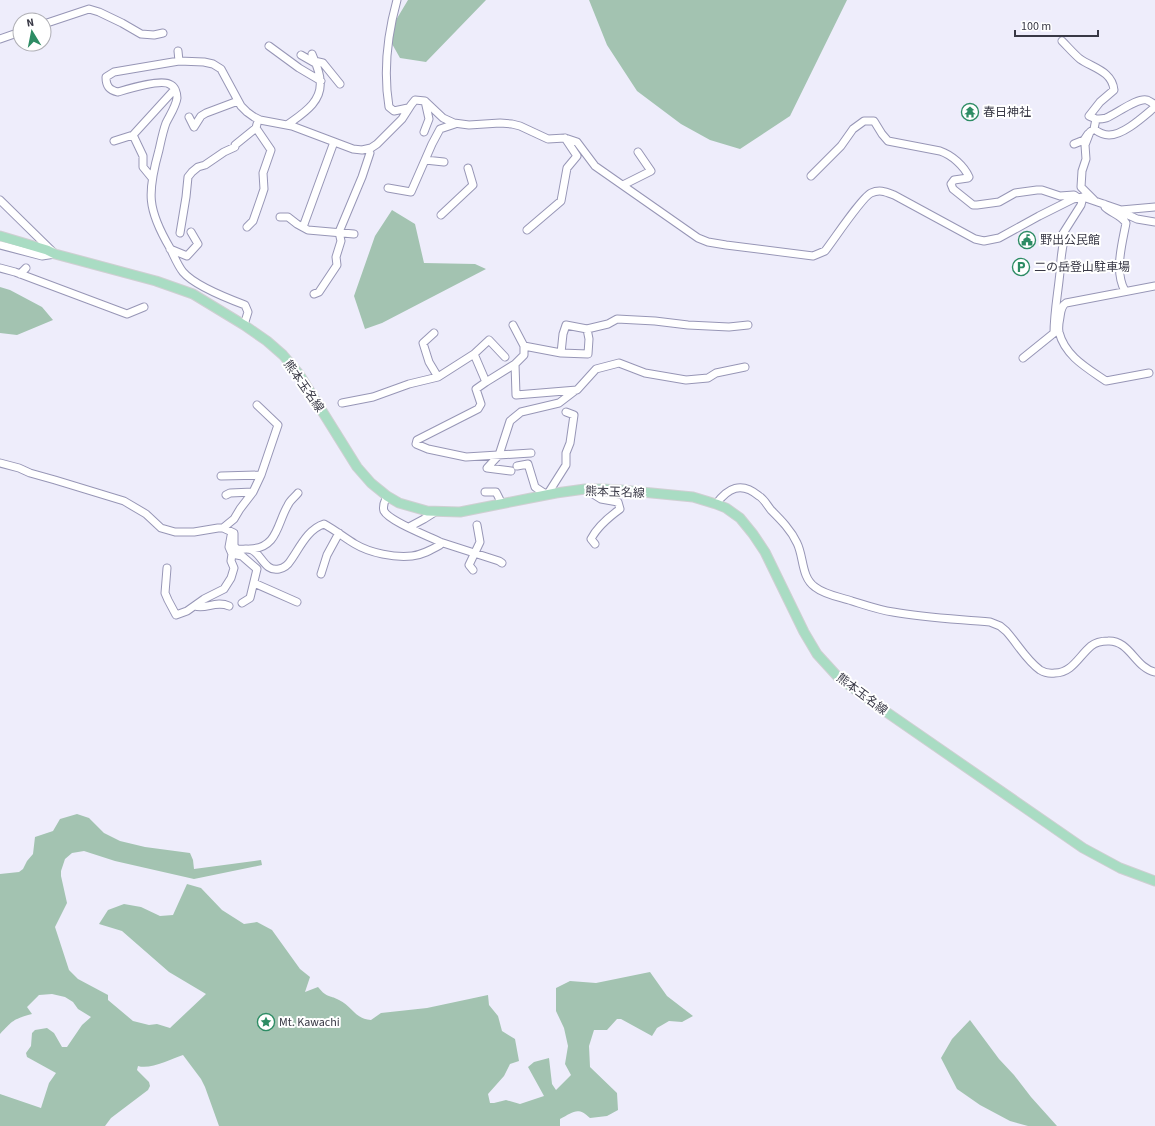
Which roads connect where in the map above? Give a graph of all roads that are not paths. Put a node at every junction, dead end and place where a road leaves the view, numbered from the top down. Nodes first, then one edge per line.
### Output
1 (397, 0) edge
2 (52, 22) edge
3 (163, 33) dead end
4 (12, 35) edge
5 (0, 39) edge
6 (1062, 41) dead end
7 (269, 46) dead end
8 (178, 51) dead end
9 (301, 55) dead end
10 (314, 59) junction
11 (179, 61) junction
12 (321, 81) junction
13 (340, 84) dead end
14 (175, 89) junction
15 (238, 100) junction
16 (425, 101) junction
17 (1155, 106) edge
18 (408, 108) junction
19 (189, 117) dead end
20 (1096, 119) junction
21 (259, 120) junction
22 (455, 124) junction
23 (287, 125) junction
24 (256, 128) junction
25 (1092, 131) junction
26 (424, 132) dead end
27 (133, 135) junction
28 (565, 138) junction
29 (114, 141) dead end
30 (334, 142) junction
31 (1074, 144) dead end
32 (368, 149) junction
33 (638, 152) dead end
34 (425, 160) junction
35 (444, 162) dead end
36 (468, 168) dead end
37 (811, 176) dead end
38 (152, 178) junction
39 (623, 185) junction
40 (388, 188) dead end
41 (1081, 198) junction
42 (0, 200) edge
43 (1094, 200) junction
44 (1104, 204) junction
45 (1155, 207) edge
46 (1121, 210) junction
47 (441, 215) dead end
48 (280, 217) dead end
49 (1155, 222) edge
50 (247, 227) dead end
51 (303, 227) junction
52 (526, 230) dead end
53 (192, 232) dead end
54 (339, 232) junction
55 (180, 233) dead end
56 (354, 234) dead end
57 (0, 236) edge
58 (0, 245) edge
59 (170, 249) junction
60 (55, 254) junction
61 (0, 268) edge
62 (26, 268) dead end
63 (20, 274) junction
64 (1155, 286) edge
65 (1125, 292) junction
66 (314, 294) dead end
67 (144, 307) dead end
68 (244, 325) junction
69 (513, 325) dead end
70 (748, 325) dead end
71 (587, 329) junction
72 (434, 333) dead end
73 (524, 346) junction
74 (561, 353) junction
75 (474, 354) junction
76 (505, 357) dead end
77 (1023, 358) dead end
78 (515, 364) junction
79 (745, 367) dead end
80 (1149, 373) dead end
81 (438, 376) junction
82 (486, 382) junction
83 (577, 390) junction
84 (342, 403) dead end
85 (257, 405) dead end
86 (566, 412) dead end
87 (531, 453) dead end
88 (499, 455) junction
89 (0, 463) edge
90 (517, 466) dead end
91 (510, 472) dead end
92 (221, 476) dead end
93 (261, 476) junction
94 (585, 489) junction
95 (253, 492) junction
96 (485, 492) dead end
97 (298, 493) dead end
98 (226, 495) dead end
99 (547, 495) junction
100 (387, 496) junction
101 (502, 504) junction
102 (716, 504) junction
103 (435, 512) junction
104 (477, 525) dead end
105 (409, 527) junction
106 (223, 528) junction
107 (230, 532) junction
108 (339, 532) junction
109 (440, 542) junction
110 (596, 544) dead end
111 (250, 549) junction
112 (475, 552) junction
113 (232, 554) junction
114 (502, 563) dead end
115 (167, 568) dead end
116 (473, 570) dead end
117 (321, 574) dead end
118 (254, 583) junction
119 (297, 602) dead end
120 (242, 603) dead end
121 (195, 606) junction
122 (229, 606) dead end
123 (1155, 672) edge
124 (1155, 881) edge

1 - 18 street
2 - 3 street
4 - 5 street
6 - 20 street
7 - 12 street
8 - 11 street
9 - 10 street
10 - 12 street
10 - 13 street
11 - 14 street
11 - 15 street
12 - 23 street
14 - 27 street
14 - 38 street
15 - 19 street
15 - 21 street
16 - 18 street
16 - 22 street
16 - 26 street
17 - 20 street
17 - 25 street
18 - 32 street
20 - 25 street
21 - 23 street
21 - 24 street
22 - 28 street
22 - 34 street
23 - 30 street
24 - 50 street
24 - 55 street
25 - 31 street
25 - 43 street
27 - 29 street
27 - 38 street
28 - 39 street
28 - 52 street
30 - 32 street
30 - 51 street
32 - 54 street
33 - 39 street
34 - 35 street
34 - 40 street
36 - 47 street
37 - 41 street
38 - 59 street
39 - 41 street
41 - 43 street
41 - 77 street
42 - 60 street
43 - 44 street
44 - 46 street
44 - 65 street
45 - 46 street
46 - 49 street
48 - 51 street
51 - 54 street
53 - 59 street
54 - 56 street
54 - 66 street
57 - 60 main road, 熊本玉名線
58 - 60 street
59 - 68 street
60 - 68 main road, 熊本玉名線
61 - 63 street
62 - 63 street
63 - 67 street
64 - 65 street
65 - 80 street
68 - 100 main road, 熊本玉名線
69 - 73 street
70 - 71 street
71 - 74 street
71 - 74 street
72 - 81 street
73 - 74 street
73 - 78 street
75 - 76 street
75 - 81 street
75 - 82 street
78 - 82 street
78 - 83 street
79 - 83 street
81 - 84 street
82 - 88 street
83 - 88 street
85 - 93 street
86 - 99 street
87 - 88 street
88 - 91 street
89 - 106 street
90 - 99 street
92 - 93 street
93 - 95 street
94 - 99 main road, 熊本玉名線
94 - 102 main road, 熊本玉名線
94 - 110 street
95 - 98 street
95 - 106 street
96 - 101 street
97 - 111 street
99 - 101 main road, 熊本玉名線
100 - 103 main road, 熊本玉名線
100 - 105 street
101 - 103 main road, 熊本玉名線
102 - 123 street
102 - 124 main road, 熊本玉名線
103 - 105 street
104 - 112 street
105 - 109 street
106 - 107 street
107 - 111 street
107 - 113 street
108 - 109 street
108 - 111 street
108 - 117 street
109 - 112 street
112 - 114 street
112 - 116 street
113 - 118 street
113 - 121 street
115 - 121 street
118 - 119 street
118 - 120 street
121 - 122 street

